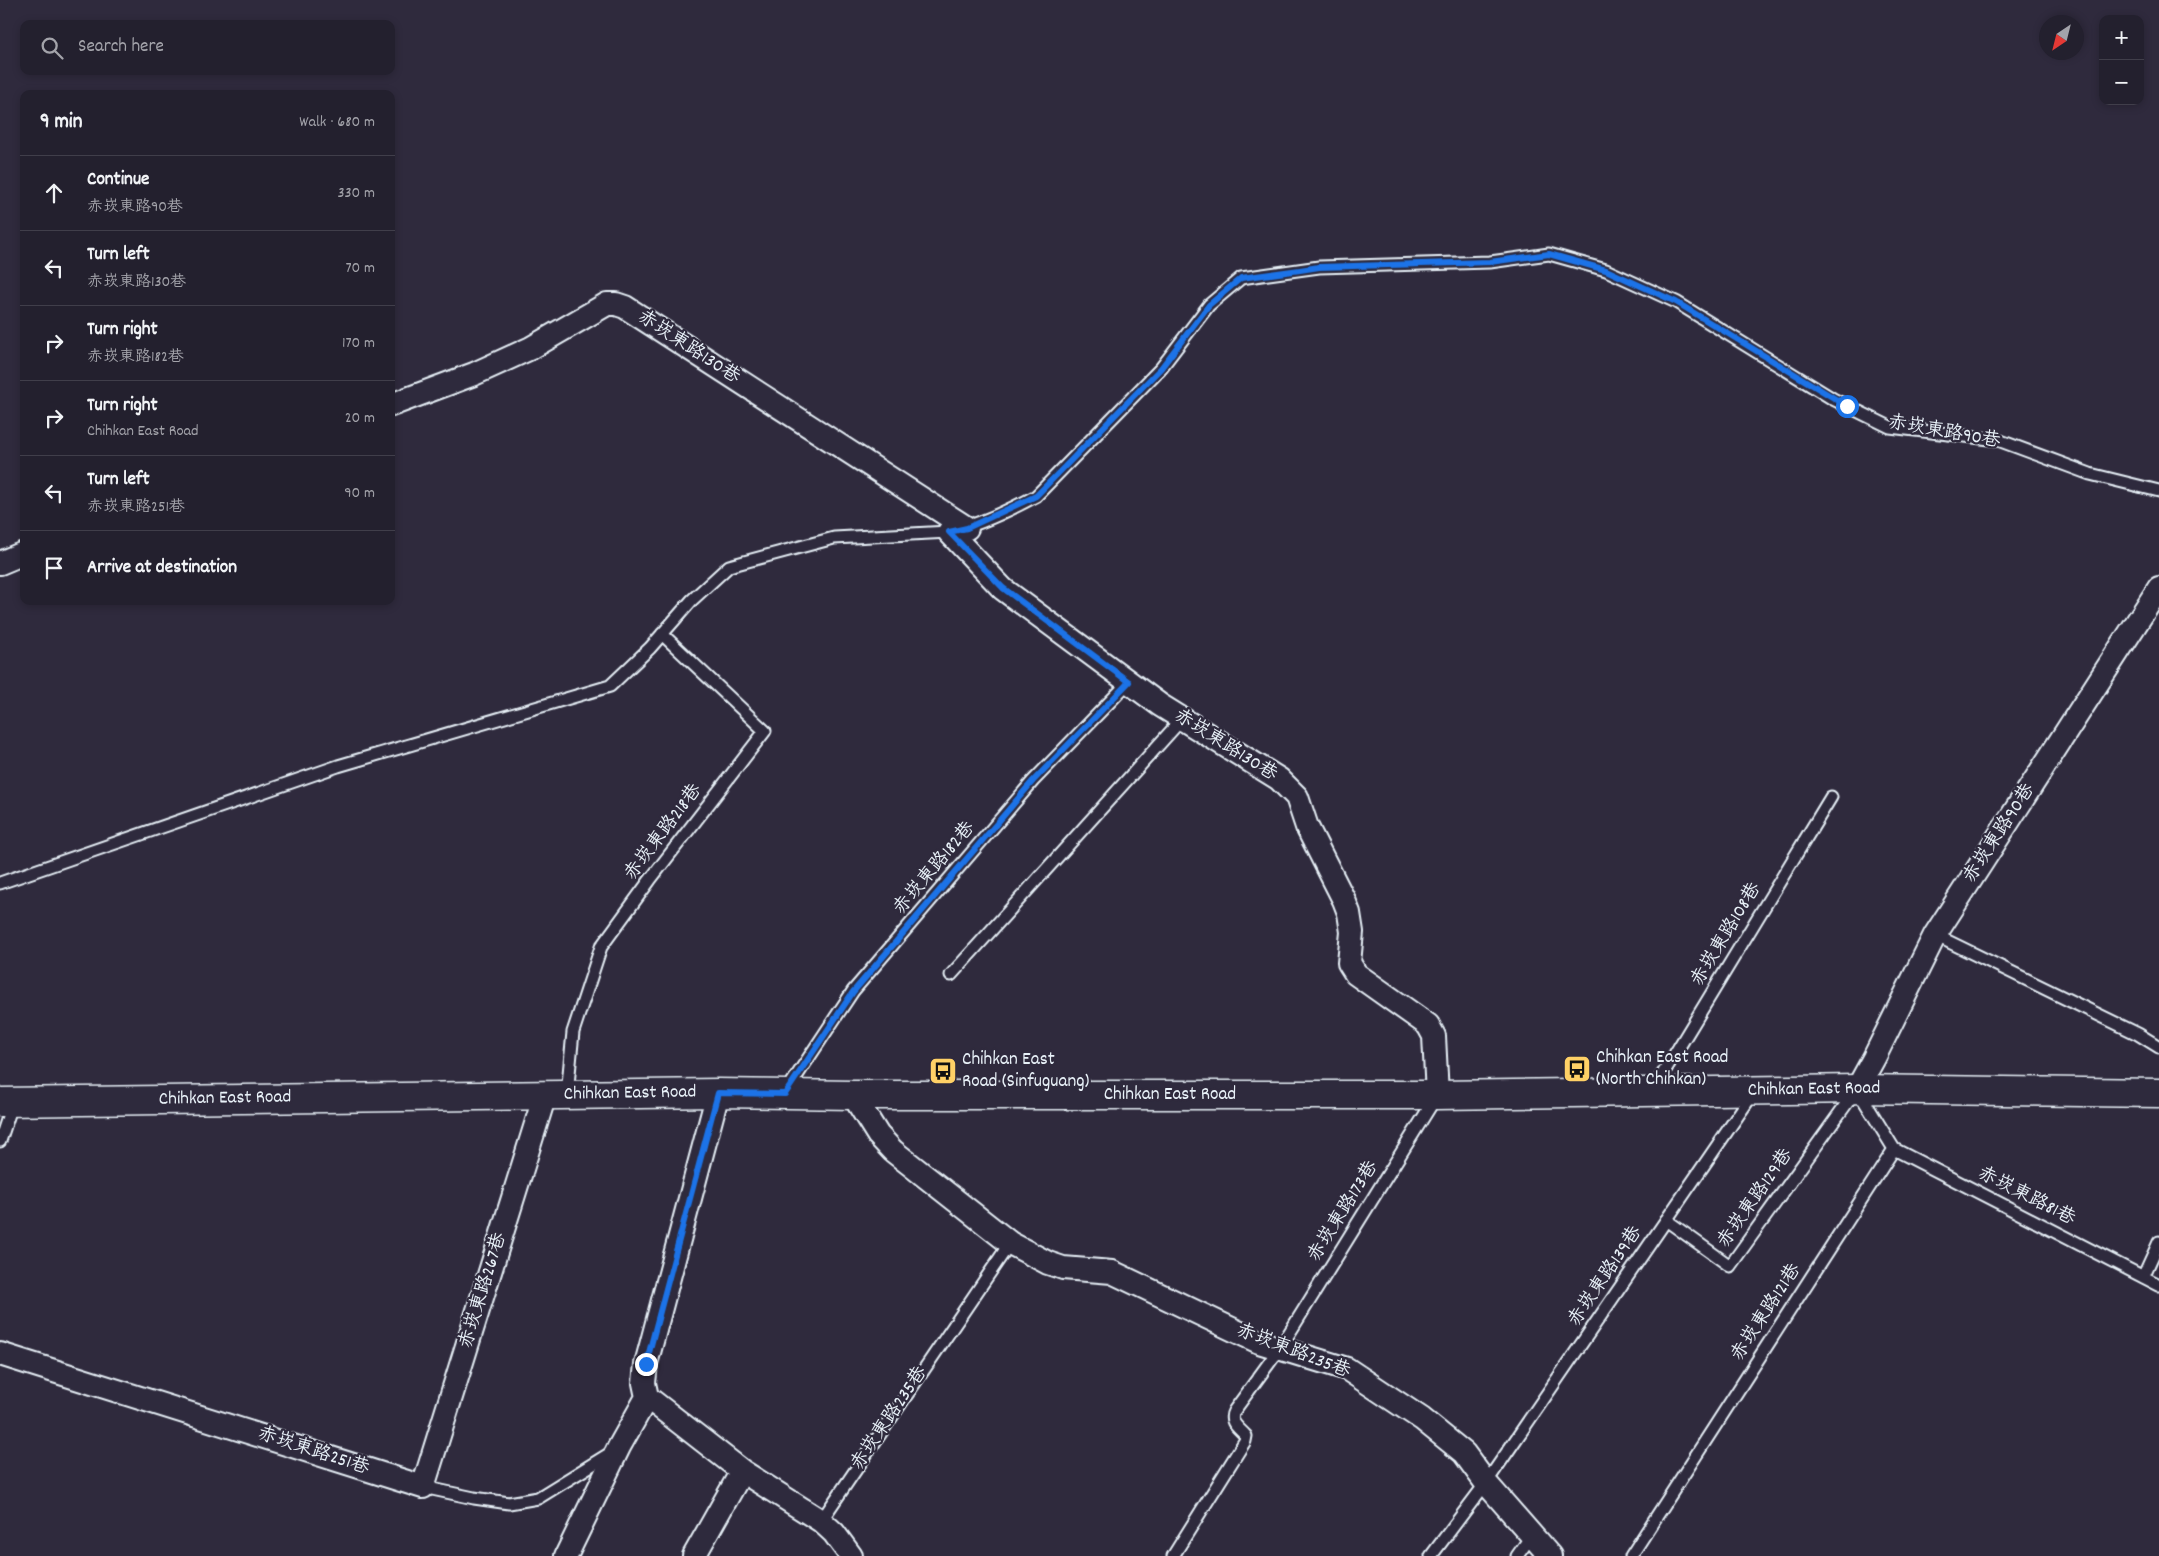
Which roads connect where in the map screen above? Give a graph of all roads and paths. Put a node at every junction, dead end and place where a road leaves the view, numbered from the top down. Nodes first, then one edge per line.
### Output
1 (395, 404) edge
2 (2159, 491) edge
3 (958, 530) junction
4 (20, 555) edge
5 (0, 563) edge
6 (2159, 588) edge
7 (662, 634) junction
8 (1129, 682) junction
9 (1182, 719) junction
10 (1831, 797) dead end
11 (0, 884) edge
12 (1935, 935) junction
13 (951, 975) dead end
14 (2159, 1047) edge
15 (1857, 1088) junction
16 (1755, 1091) junction
17 (1652, 1092) junction
18 (718, 1093) junction
19 (2159, 1093) edge
20 (785, 1094) junction
21 (556, 1095) junction
22 (853, 1095) junction
23 (1437, 1095) junction
24 (6, 1102) edge
25 (0, 1140) edge
26 (1894, 1148) junction
27 (1666, 1220) junction
28 (2159, 1242) edge
29 (1010, 1243) junction
30 (2143, 1277) junction
31 (2159, 1286) edge
32 (1280, 1348) junction
33 (0, 1354) edge
34 (647, 1397) junction
35 (619, 1448) junction
36 (742, 1472) junction
37 (1486, 1483) junction
38 (423, 1487) junction
39 (821, 1521) junction
40 (1532, 1535) junction
41 (566, 1556) edge
42 (694, 1556) edge
43 (851, 1556) edge
44 (1173, 1556) edge
45 (1431, 1556) edge
46 (1517, 1556) edge
47 (1550, 1556) edge
48 (1631, 1556) edge

1 - 3 street, 赤崁東路130巷
2 - 3 lane, 赤崁東路90巷
3 - 7 lane
3 - 8 street, 赤崁東路130巷
4 - 5 street
6 - 12 street, 赤崁東路90巷
7 - 11 lane
7 - 21 lane, 赤崁東路218巷
8 - 9 street, 赤崁東路130巷
8 - 20 lane, 赤崁東路182巷
9 - 13 lane
9 - 23 street, 赤崁東路130巷
10 - 17 lane, 赤崁東路108巷
12 - 14 lane
12 - 15 street, 赤崁東路90巷
15 - 16 main road, Chihkan East Road
15 - 19 main road, Chihkan East Road
15 - 26 lane
15 - 27 lane, 赤崁東路129巷
16 - 17 main road, Chihkan East Road
16 - 27 lane, 赤崁東路139巷
17 - 23 main road, Chihkan East Road
18 - 20 main road, Chihkan East Road
18 - 21 main road, Chihkan East Road
18 - 34 street
20 - 22 main road, Chihkan East Road
21 - 24 main road, Chihkan East Road
21 - 38 street, 赤崁東路267巷
22 - 23 main road, Chihkan East Road
22 - 29 street, 赤崁東路235巷
23 - 32 lane, 赤崁東路173巷
24 - 25 lane
26 - 30 lane, 赤崁東路81巷
26 - 48 lane, 赤崁東路121巷
27 - 37 lane, 赤崁東路139巷
28 - 30 lane
29 - 32 street, 赤崁東路235巷
29 - 39 lane, 赤崁東路235巷
30 - 31 lane, 赤崁東路81巷
32 - 37 street, 赤崁東路235巷
32 - 44 lane, 赤崁東路173巷
33 - 38 street, 赤崁東路251巷
34 - 35 street, 赤崁東路251巷
34 - 36 street
35 - 38 lane, 赤崁東路251巷
35 - 41 street, 赤崁東路251巷
36 - 39 street
36 - 42 street
37 - 40 street, 赤崁東路235巷
37 - 45 lane, 赤崁東路139巷
39 - 43 street
40 - 46 lane
40 - 47 street, 赤崁東路235巷

